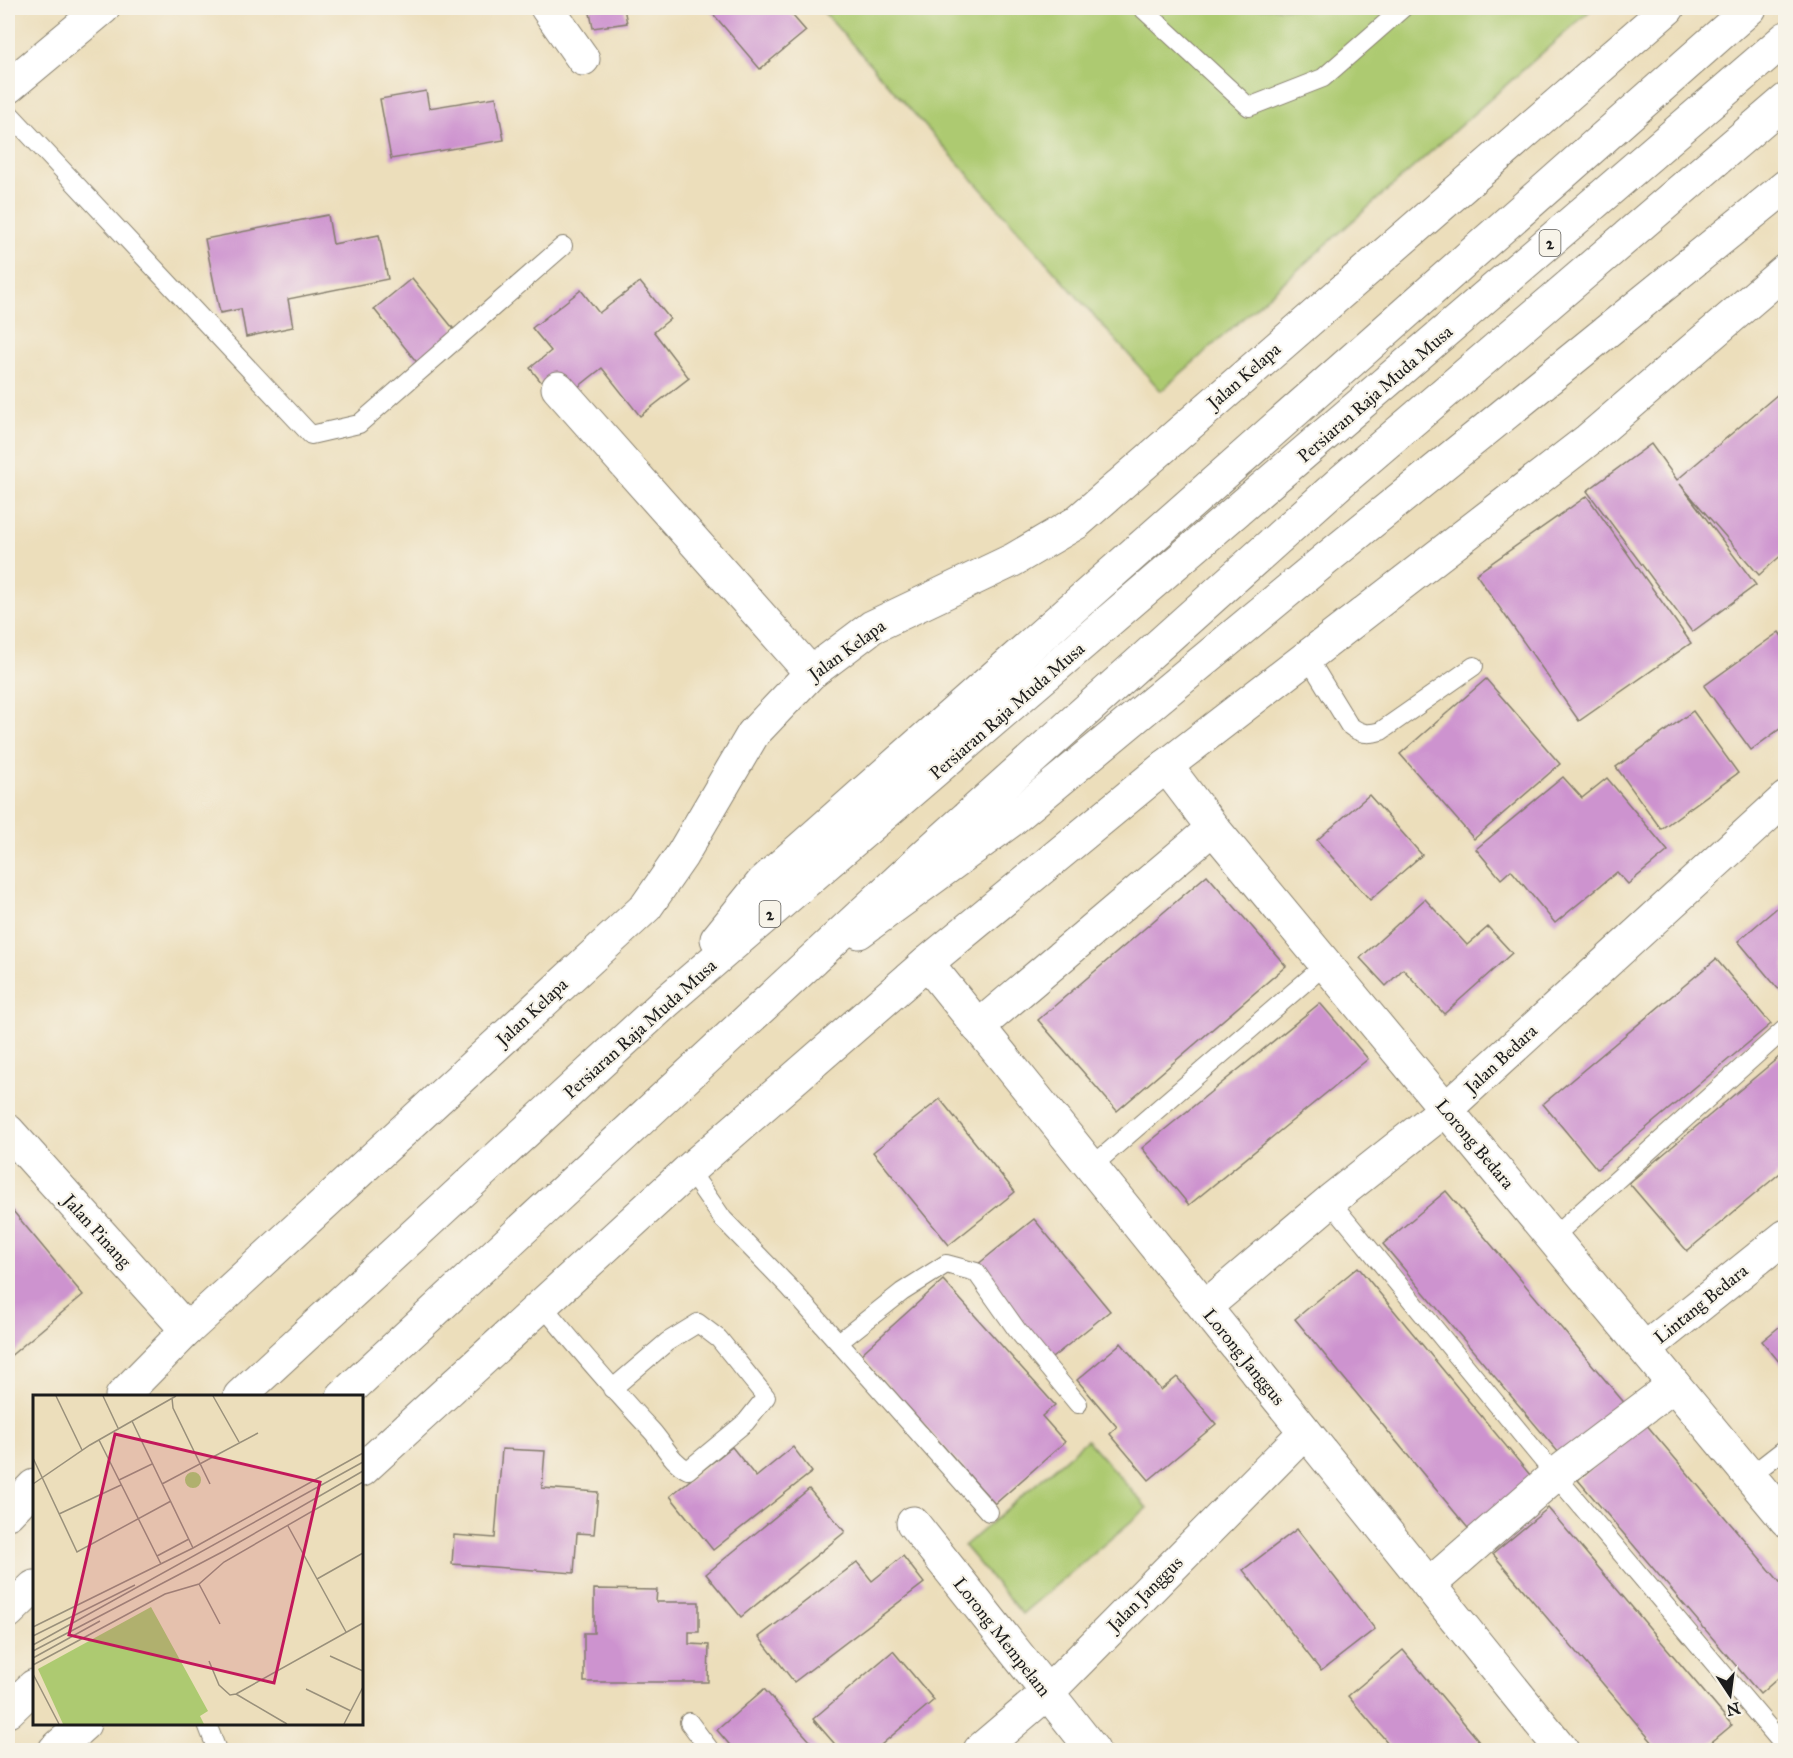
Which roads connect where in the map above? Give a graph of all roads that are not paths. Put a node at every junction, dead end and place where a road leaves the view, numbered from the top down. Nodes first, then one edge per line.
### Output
1 (103, 8) edge
2 (547, 8) edge
3 (1142, 8) edge
4 (1402, 8) edge
5 (1668, 8) edge
6 (1750, 8) edge
7 (1785, 38) edge
8 (583, 59) dead end
9 (8, 87) edge
10 (1785, 100) edge
11 (8, 112) edge
12 (1785, 186) edge
13 (563, 246) dead end
14 (1785, 270) edge
15 (558, 388) dead end
16 (1308, 658) junction
17 (1474, 666) dead end
18 (811, 673) junction
19 (1166, 766) junction
20 (1785, 798) edge
21 (1214, 828) junction
22 (927, 963) junction
23 (1326, 964) junction
24 (773, 994) junction
25 (667, 1002) junction
26 (978, 1027) junction
27 (1785, 1028) edge
28 (1446, 1109) junction
29 (8, 1131) edge
30 (1091, 1167) junction
31 (689, 1170) junction
32 (1330, 1201) junction
33 (1785, 1236) edge
34 (1552, 1238) junction
35 (542, 1305) junction
36 (1205, 1307) junction
37 (187, 1330) junction
38 (839, 1341) junction
39 (1645, 1349) junction
40 (1674, 1385) junction
41 (612, 1389) junction
42 (123, 1395) edge
43 (241, 1395) edge
44 (344, 1395) edge
45 (1078, 1404) dead end
46 (1305, 1432) junction
47 (1785, 1448) edge
48 (363, 1469) edge
49 (1555, 1475) junction
50 (1750, 1476) junction
51 (33, 1487) edge
52 (989, 1512) dead end
53 (8, 1513) edge
54 (1785, 1520) edge
55 (913, 1523) dead end
56 (1429, 1585) junction
57 (33, 1588) edge
58 (8, 1611) edge
59 (33, 1687) edge
60 (1046, 1694) junction
61 (8, 1711) edge
62 (689, 1722) dead end
63 (83, 1725) edge
64 (207, 1725) edge
65 (1785, 1748) edge
66 (60, 1749) edge
67 (217, 1750) edge
68 (710, 1750) edge
69 (980, 1750) edge
70 (1093, 1750) edge
71 (1562, 1750) edge

1 - 9 main road
2 - 8 main road
3 - 4 lane
5 - 18 main road, Jalan Kelapa
6 - 25 main road
7 - 25 main road, Persiaran Raja Muda Musa / 2
10 - 24 main road
11 - 13 lane
12 - 24 main road
14 - 16 main road
15 - 18 main road
16 - 17 lane
16 - 19 main road
18 - 37 main road, Jalan Kelapa
19 - 21 main road, Lorong Bedara
19 - 22 main road
20 - 28 main road, Jalan Bedara
21 - 23 main road, Lorong Bedara
21 - 26 main road
22 - 26 main road, Lorong Janggus
22 - 31 main road
23 - 28 main road, Lorong Bedara
23 - 30 lane
24 - 44 main road
25 - 43 main road, Persiaran Raja Muda Musa / 2
26 - 30 main road, Lorong Janggus
27 - 34 lane
28 - 32 main road, Jalan Bedara
28 - 34 main road, Lorong Bedara
29 - 37 main road, Jalan Pinang
30 - 36 main road, Lorong Janggus
31 - 35 main road
31 - 38 lane
32 - 36 main road, Jalan Bedara
32 - 49 lane
33 - 39 main road, Lintang Bedara
34 - 39 main road, Lorong Bedara
35 - 41 lane
35 - 48 main road
36 - 46 main road, Lorong Janggus
37 - 42 main road, Jalan Kelapa
38 - 45 lane
38 - 52 lane
39 - 40 main road, Lorong Bedara
40 - 49 main road
40 - 50 main road, Lorong Bedara
41 - 41 lane
46 - 56 main road, Lorong Janggus
46 - 60 main road, Jalan Janggus
47 - 50 lane
49 - 56 main road
49 - 65 lane
50 - 54 main road, Lorong Bedara
51 - 53 main road
55 - 60 main road, Lorong Mempelam
56 - 71 main road, Lorong Janggus
57 - 58 main road
59 - 61 main road
60 - 69 main road, Jalan Janggus
60 - 70 main road, Lorong Mempelam
62 - 68 lane
63 - 66 main road
64 - 67 lane

